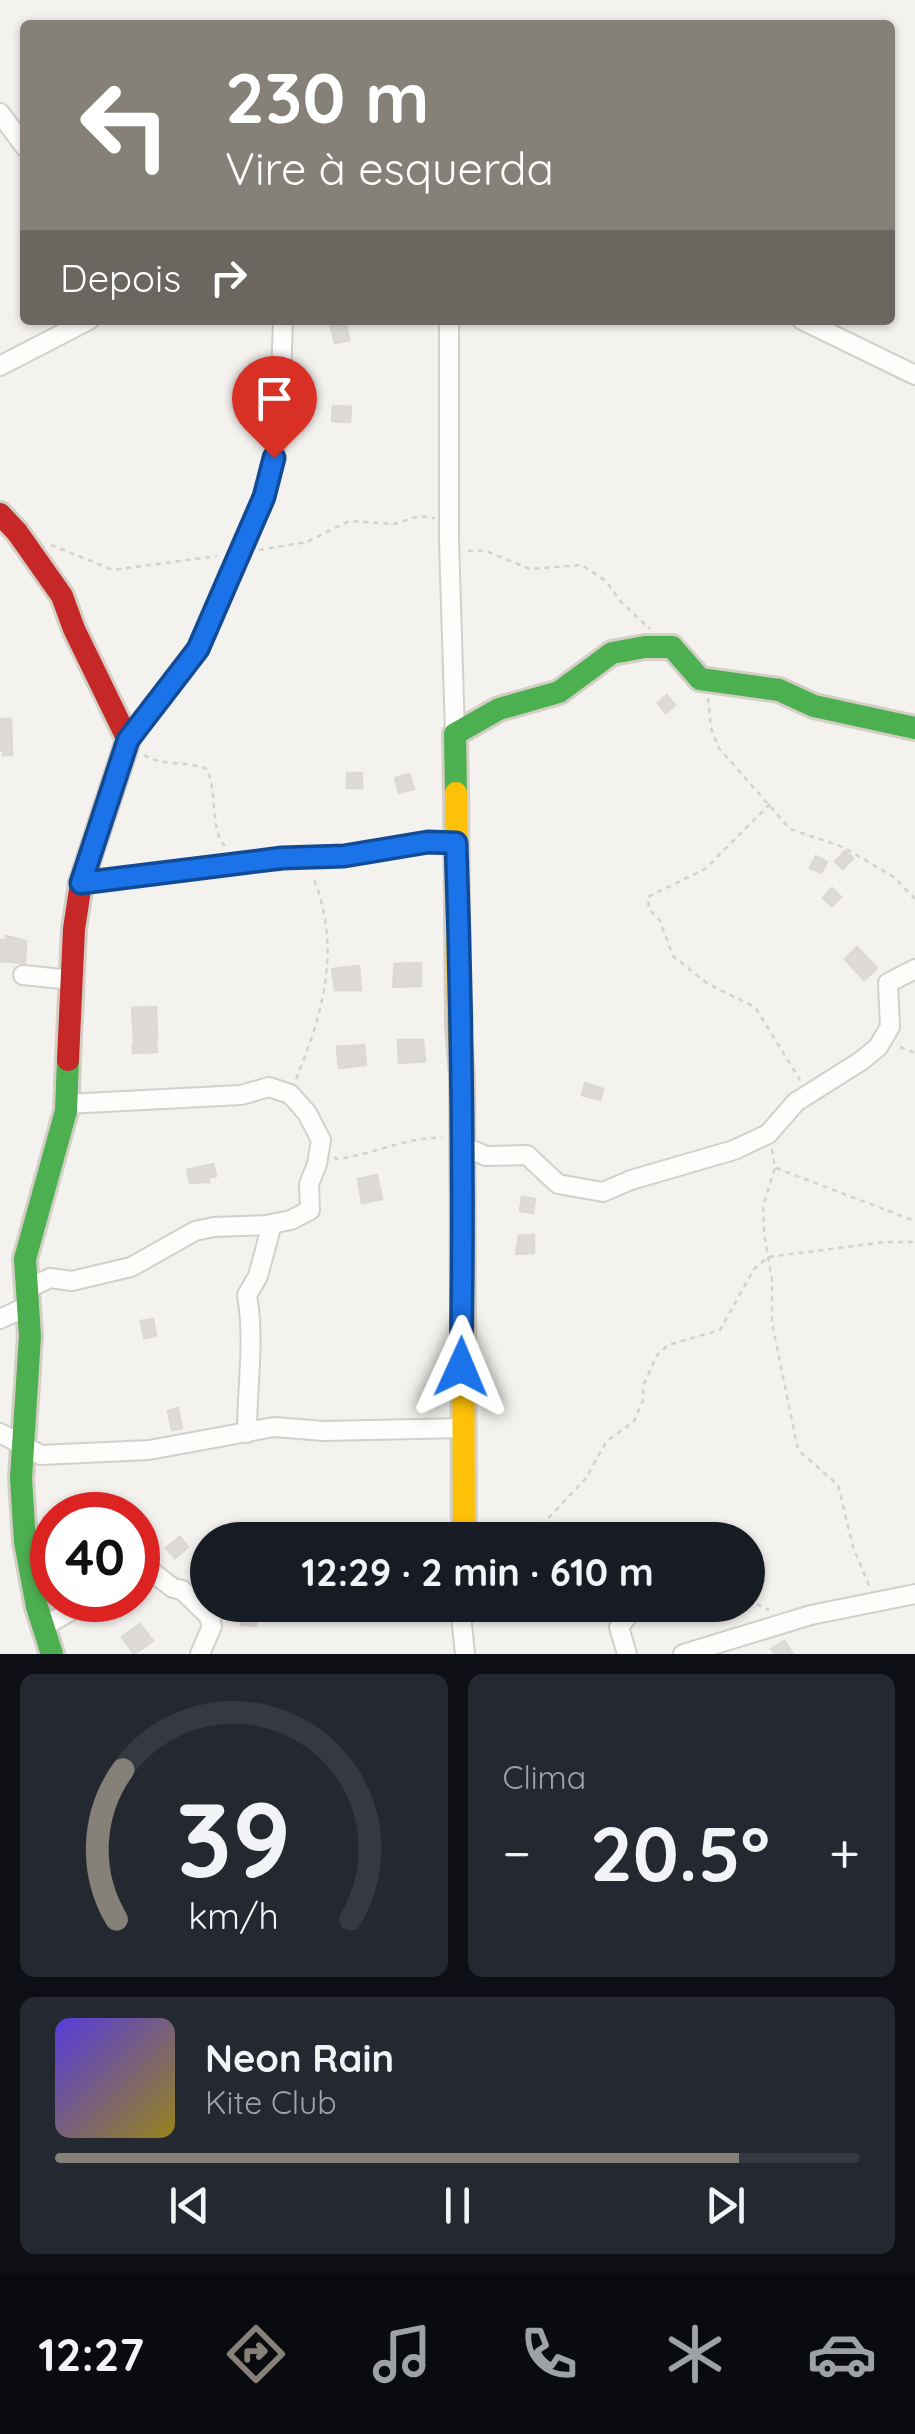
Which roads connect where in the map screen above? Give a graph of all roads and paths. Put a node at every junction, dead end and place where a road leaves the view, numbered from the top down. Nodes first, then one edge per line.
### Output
1 (0, 113) edge
2 (20, 139) edge
3 (79, 325) edge
4 (283, 325) edge
5 (449, 325) edge
6 (812, 325) edge
7 (0, 366) edge
8 (915, 374) edge
9 (0, 514) edge
10 (449, 541) junction
11 (672, 648) junction
12 (700, 678) junction
13 (915, 728) edge
14 (455, 734) junction
15 (128, 740) junction
16 (770, 804) junction
17 (456, 843) junction
18 (304, 858) junction
19 (249, 863) junction
20 (81, 883) junction
21 (915, 899) edge
22 (915, 969) edge
23 (23, 975) dead end
24 (72, 980) junction
25 (290, 1094) junction
26 (807, 1094) junction
27 (66, 1104) junction
28 (768, 1134) junction
29 (321, 1140) junction
30 (461, 1144) junction
31 (775, 1168) junction
32 (915, 1221) edge
33 (272, 1224) junction
34 (915, 1242) edge
35 (768, 1257) junction
36 (27, 1297) junction
37 (0, 1319) edge
38 (463, 1428) junction
39 (0, 1433) edge
40 (247, 1433) junction
41 (24, 1446) junction
42 (464, 1522) edge
43 (545, 1522) edge
44 (160, 1578) edge
45 (915, 1594) edge
46 (190, 1598) edge
47 (878, 1602) junction
48 (52, 1622) edge
49 (211, 1622) edge
50 (462, 1622) edge
51 (622, 1622) edge
52 (43, 1627) junction
53 (52, 1654) edge
54 (200, 1654) edge
55 (465, 1654) edge
56 (627, 1654) edge
57 (683, 1654) edge

1 - 2 street
3 - 7 street
4 - 15 street
5 - 10 street
6 - 8 street
9 - 15 street
10 - 11 path
10 - 14 street
11 - 12 street
11 - 14 street
12 - 13 street
12 - 16 path
14 - 17 street
15 - 19 path
15 - 20 street
16 - 21 path
16 - 26 path
17 - 18 street
17 - 30 street
18 - 19 street
18 - 25 path
19 - 20 street
20 - 24 street
22 - 26 street
23 - 24 street
24 - 27 street
25 - 27 street
25 - 29 street
26 - 28 street
27 - 36 street
28 - 30 street
28 - 31 path
29 - 30 path
29 - 33 street
30 - 38 street
31 - 32 path
31 - 35 path
33 - 36 street
33 - 40 street
34 - 35 path
35 - 43 path
35 - 47 path
36 - 37 street
36 - 41 street
38 - 40 street
38 - 42 street
39 - 41 street
40 - 41 street
41 - 52 street
44 - 46 street
45 - 47 street
47 - 57 street
48 - 52 street
49 - 54 street
50 - 55 street
51 - 56 street
52 - 53 street

